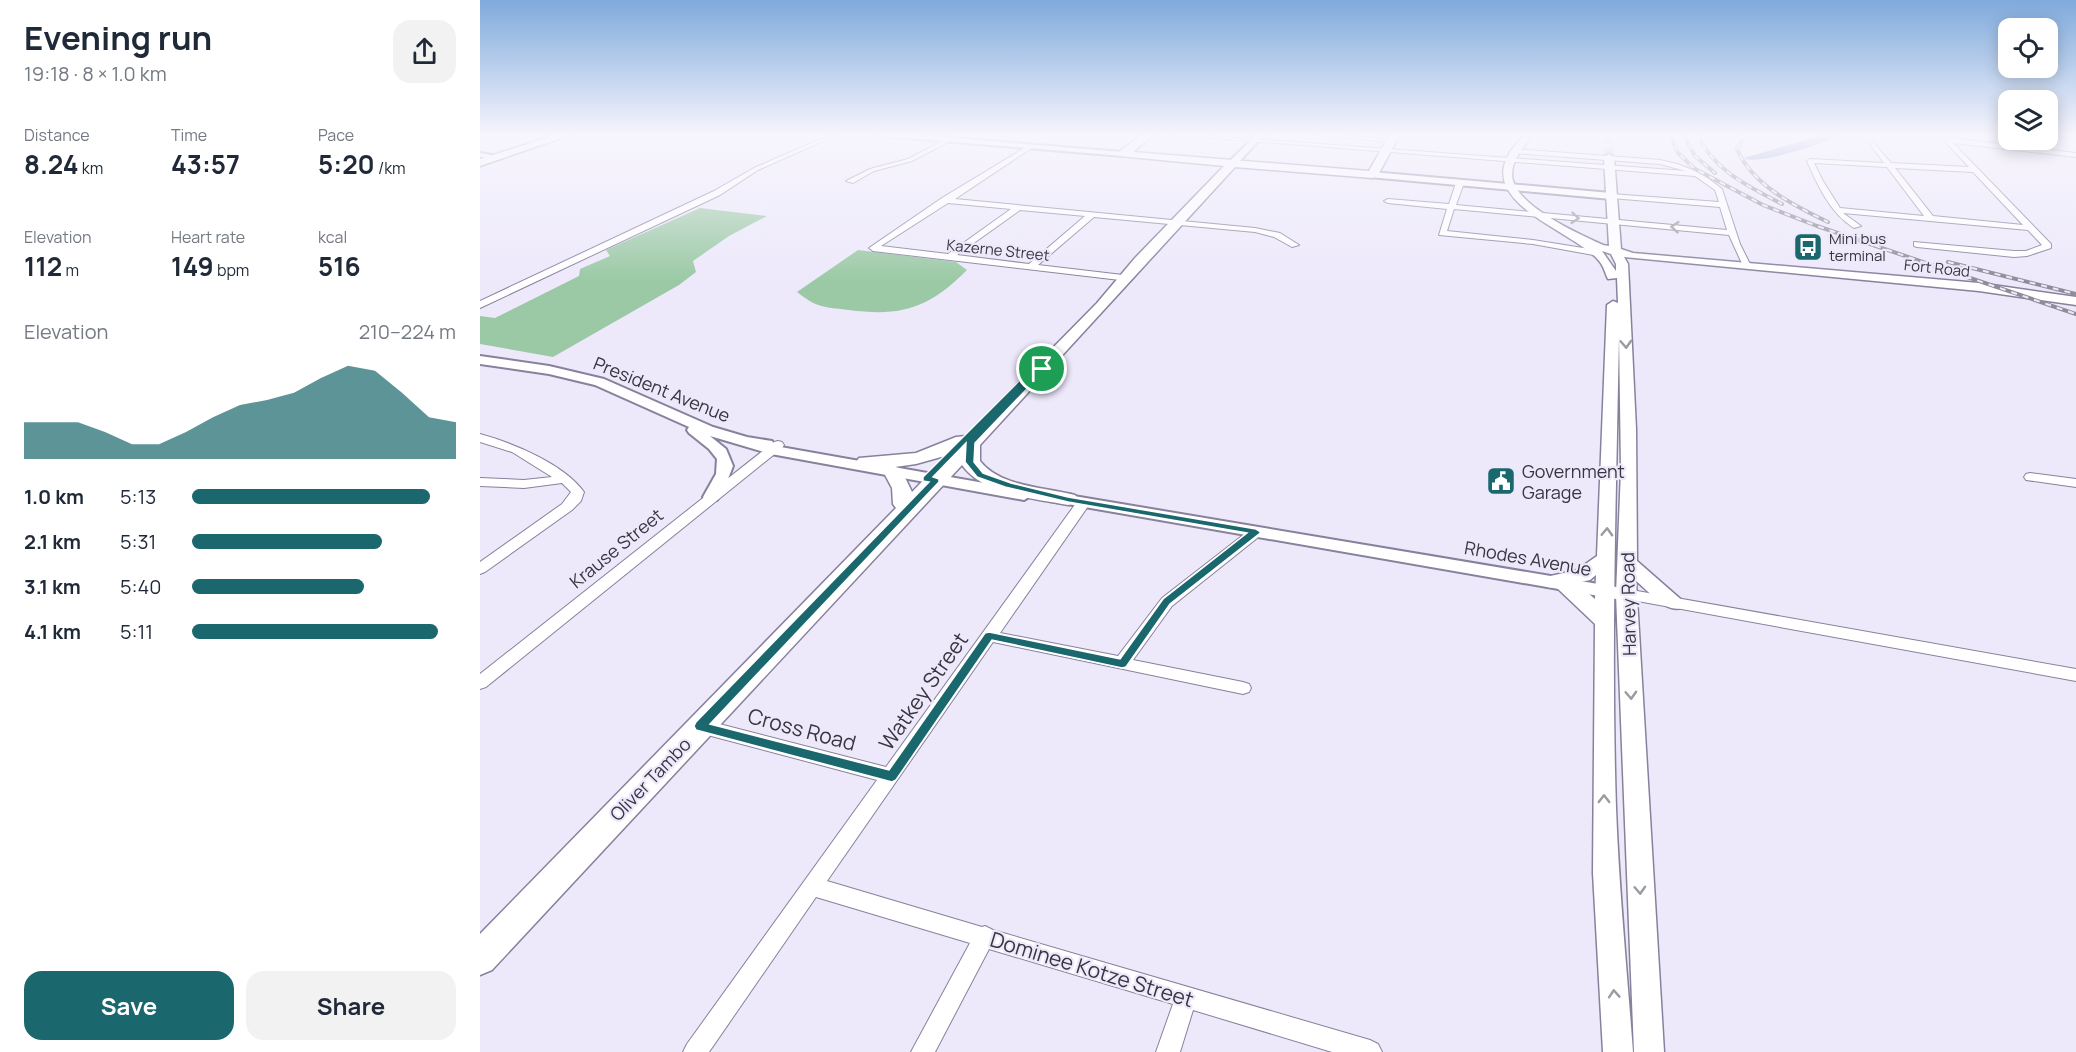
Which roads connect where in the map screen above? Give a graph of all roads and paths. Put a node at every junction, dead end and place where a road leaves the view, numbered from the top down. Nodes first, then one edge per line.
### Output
1 (735, 183) edge
2 (972, 183) edge
3 (1214, 183) edge
4 (1460, 183) edge
5 (1461, 183) edge
6 (1511, 183) edge
7 (1611, 183) edge
8 (1710, 183) edge
9 (1820, 183) edge
10 (1902, 183) edge
11 (1989, 183) edge
12 (1511, 187) junction
13 (1611, 195) junction
14 (945, 200) junction
15 (1388, 201) dead end
16 (1724, 205) junction
17 (1018, 207) junction
18 (1452, 207) junction
19 (1838, 210) junction
20 (1092, 214) junction
21 (1537, 215) junction
22 (1930, 218) junction
23 (1612, 221) junction
24 (1177, 222) junction
25 (1857, 226) dead end
26 (2032, 228) junction
27 (1568, 233) junction
28 (1733, 233) junction
29 (1917, 244) dead end
30 (1295, 245) dead end
31 (1599, 253) junction
32 (948, 258) junction
33 (1140, 261) junction
34 (1624, 261) junction
35 (1746, 264) junction
36 (1030, 267) junction
37 (1120, 277) junction
38 (2076, 299) edge
39 (480, 304) edge
40 (480, 360) edge
41 (1039, 369) junction
42 (1620, 387) junction
43 (671, 413) junction
44 (480, 438) edge
45 (967, 442) junction
46 (769, 446) junction
47 (866, 462) junction
48 (894, 473) junction
49 (934, 477) junction
50 (2030, 477) dead end
51 (563, 479) junction
52 (480, 482) edge
53 (2076, 483) edge
54 (711, 497) junction
55 (1076, 501) junction
56 (903, 504) junction
57 (1256, 532) junction
58 (1606, 558) junction
59 (1627, 563) junction
60 (480, 568) edge
61 (1558, 583) junction
62 (1615, 593) junction
63 (1675, 603) junction
64 (1605, 623) junction
65 (989, 636) junction
66 (1122, 663) junction
67 (2076, 675) edge
68 (480, 683) edge
69 (1243, 688) dead end
70 (700, 726) junction
71 (892, 776) junction
72 (814, 887) junction
73 (985, 936) junction
74 (480, 940) edge
75 (480, 958) edge
76 (1186, 998) junction
77 (695, 1052) edge
78 (923, 1052) edge
79 (1168, 1052) edge
80 (1370, 1052) edge
81 (1618, 1052) edge
82 (1648, 1052) edge

1 - 39 street
2 - 14 street
3 - 24 main road, Oliver Tambo
4 - 18 street
5 - 12 street
6 - 12 main road
7 - 13 main road
8 - 16 street
9 - 19 street
10 - 22 street
11 - 26 street
12 - 13 street
12 - 21 main road
13 - 16 street
13 - 23 main road
14 - 17 street
14 - 32 street, Kazerne Street
15 - 18 street
16 - 28 street
17 - 20 street
17 - 32 street
18 - 21 street
18 - 31 street
19 - 22 street
19 - 25 street
20 - 24 street
20 - 36 street
21 -> 23 street
21 - 27 main road
22 - 26 street
28 -> 23 street
23 - 34 main road
24 - 30 street
24 - 33 main road, Oliver Tambo
26 - 29 street
27 - 31 main road
27 - 34 main road, Fort Road
28 - 35 street
31 - 34 main road
32 - 36 street, Kazerne Street
33 - 37 main road, Oliver Tambo
33 - 41 main road, Oliver Tambo
34 - 35 main road, Fort Road
34 - 42 main road, Harvey Road
35 - 38 main road, Fort Road
36 - 37 street, Kazerne Street
37 - 41 main road, Oliver Tambo
40 - 43 street, President Avenue
41 - 45 main road, Oliver Tambo
58 -> 42 main road, Harvey Road
42 - 59 main road, Harvey Road
43 - 46 street, President Avenue
43 - 54 street
44 - 51 street
45 - 47 main road
45 - 49 main road, Oliver Tambo
45 - 55 main road
46 - 47 street, President Avenue
46 - 48 street, President Avenue
46 - 54 street, Krause Street
47 - 49 street, President Avenue
48 - 49 street, President Avenue
48 - 56 main road
49 - 55 street, Rhodes Avenue
49 - 56 main road, Oliver Tambo
49 - 70 main road, Oliver Tambo
50 - 53 street
51 - 52 street
51 - 60 street
54 - 68 street, Krause Street
55 - 57 street, Rhodes Avenue
55 - 65 street, Watkey Street
56 - 74 main road, Oliver Tambo
57 - 61 street, Rhodes Avenue
57 - 66 street
58 - 61 main road
58 - 62 main road, Harvey Road
59 - 62 main road, Harvey Road
59 - 63 main road
61 - 62 street, Rhodes Avenue
61 - 64 main road
62 - 63 street, Rhodes Avenue
62 - 64 main road, Harvey Road
62 -> 82 main road, Harvey Road
63 - 67 street, Rhodes Avenue
81 -> 64 main road, Harvey Road
65 - 66 street
65 - 71 street, Watkey Street
66 - 69 street
70 - 71 street, Cross Road
70 - 75 main road, Oliver Tambo
71 - 72 street, Watkey Street
72 - 73 street, Dominee Kotze Street
72 - 77 street, Watkey Street
73 - 76 street, Dominee Kotze Street
73 - 78 street
76 - 79 street
76 - 80 street, Dominee Kotze Street

